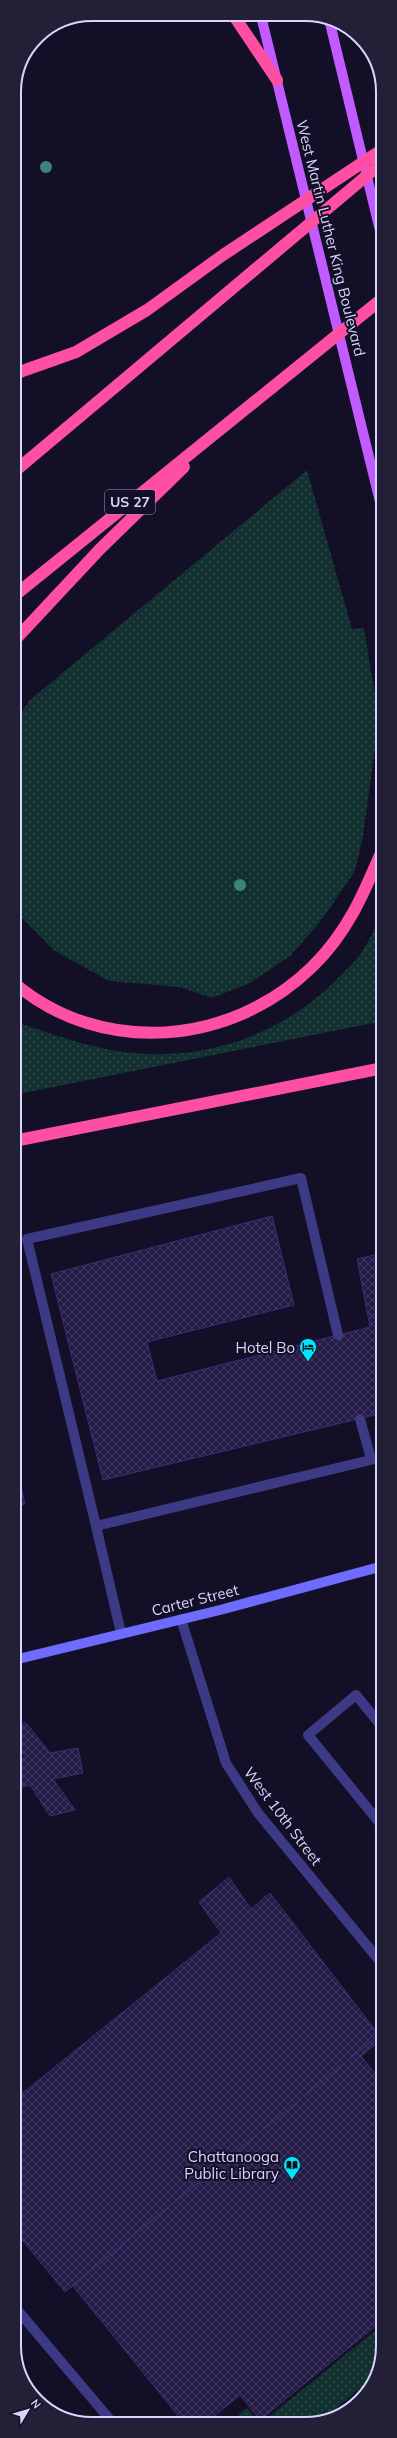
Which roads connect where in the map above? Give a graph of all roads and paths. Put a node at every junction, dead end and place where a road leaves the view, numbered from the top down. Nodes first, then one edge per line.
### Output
1 (237, 21) edge
2 (263, 21) edge
3 (332, 26) edge
4 (277, 80) junction
5 (376, 154) edge
6 (376, 168) edge
7 (376, 213) edge
8 (376, 304) edge
9 (21, 372) edge
10 (247, 407) junction
11 (21, 466) edge
12 (376, 485) edge
13 (21, 590) edge
14 (21, 634) edge
15 (376, 865) edge
16 (21, 989) edge
17 (376, 1069) edge
18 (21, 1140) edge
19 (338, 1335) dead end
20 (360, 1419) dead end
21 (376, 1458) edge
22 (371, 1459) junction
23 (96, 1526) junction
24 (376, 1568) edge
25 (181, 1619) junction
26 (121, 1633) junction
27 (21, 1658) edge
28 (376, 1719) edge
29 (376, 1818) edge
30 (376, 1956) edge
31 (21, 2314) edge
32 (108, 2417) edge

1 - 4 highway
2 - 4 main road, West Martin Luther King Boulevard
3 - 7 main road
4 - 12 main road, West Martin Luther King Boulevard
5 - 9 highway
6 - 11 highway
8 - 10 highway, US 27
10 - 13 highway, US 27
10 - 14 highway
15 - 16 highway
17 - 18 highway
19 - 23 street
20 - 22 street
21 - 22 street
22 - 23 street
23 - 26 street
24 - 25 main road, Carter Street
25 - 26 main road, Carter Street
25 - 30 street, West 10th Street
26 - 27 main road, Carter Street
28 - 29 street
31 - 32 street

